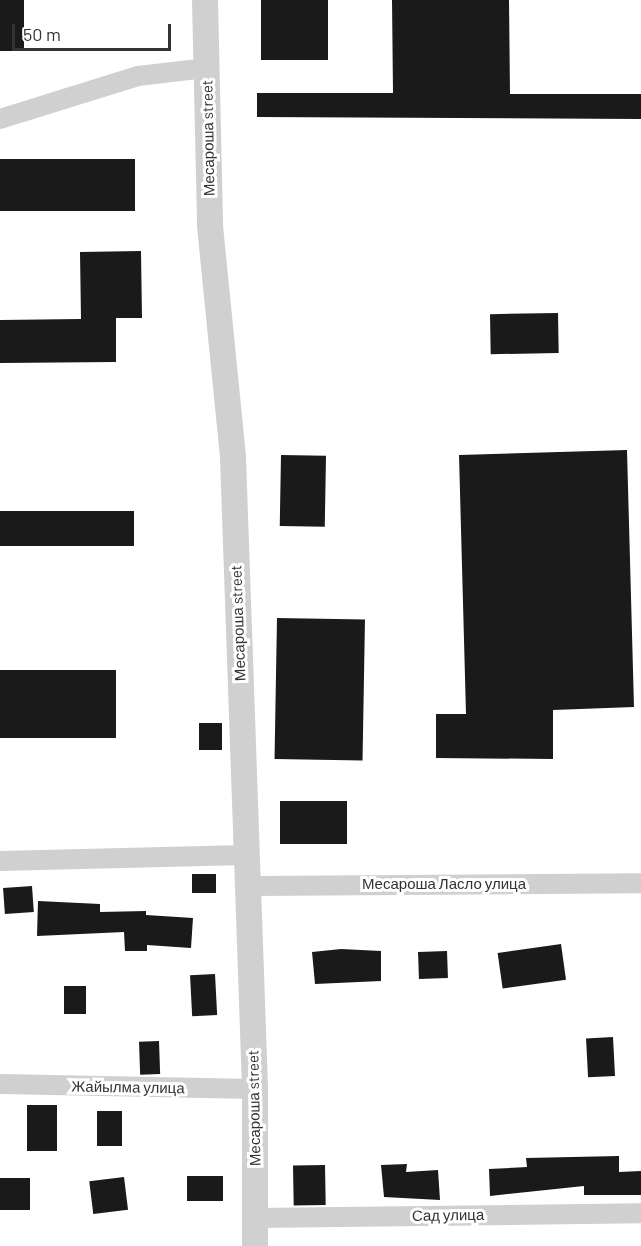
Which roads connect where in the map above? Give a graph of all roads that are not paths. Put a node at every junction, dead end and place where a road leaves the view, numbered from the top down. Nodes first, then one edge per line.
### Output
1 (205, 0) edge
2 (206, 68) junction
3 (0, 119) edge
4 (245, 855) junction
5 (0, 861) edge
6 (641, 883) edge
7 (246, 886) junction
8 (0, 1084) edge
9 (255, 1089) junction
10 (641, 1213) edge
11 (255, 1218) junction
12 (255, 1246) edge

1 - 2 street, Месароша street
2 - 3 street
2 - 4 street, Месароша street
4 - 5 street
4 - 7 street, Месароша street
6 - 7 street, Месароша Ласло улица
7 - 9 street, Месароша street
8 - 9 street, Жайылма улица
9 - 11 street, Месароша street
10 - 11 street, Сад улица
11 - 12 street, Месароша street

